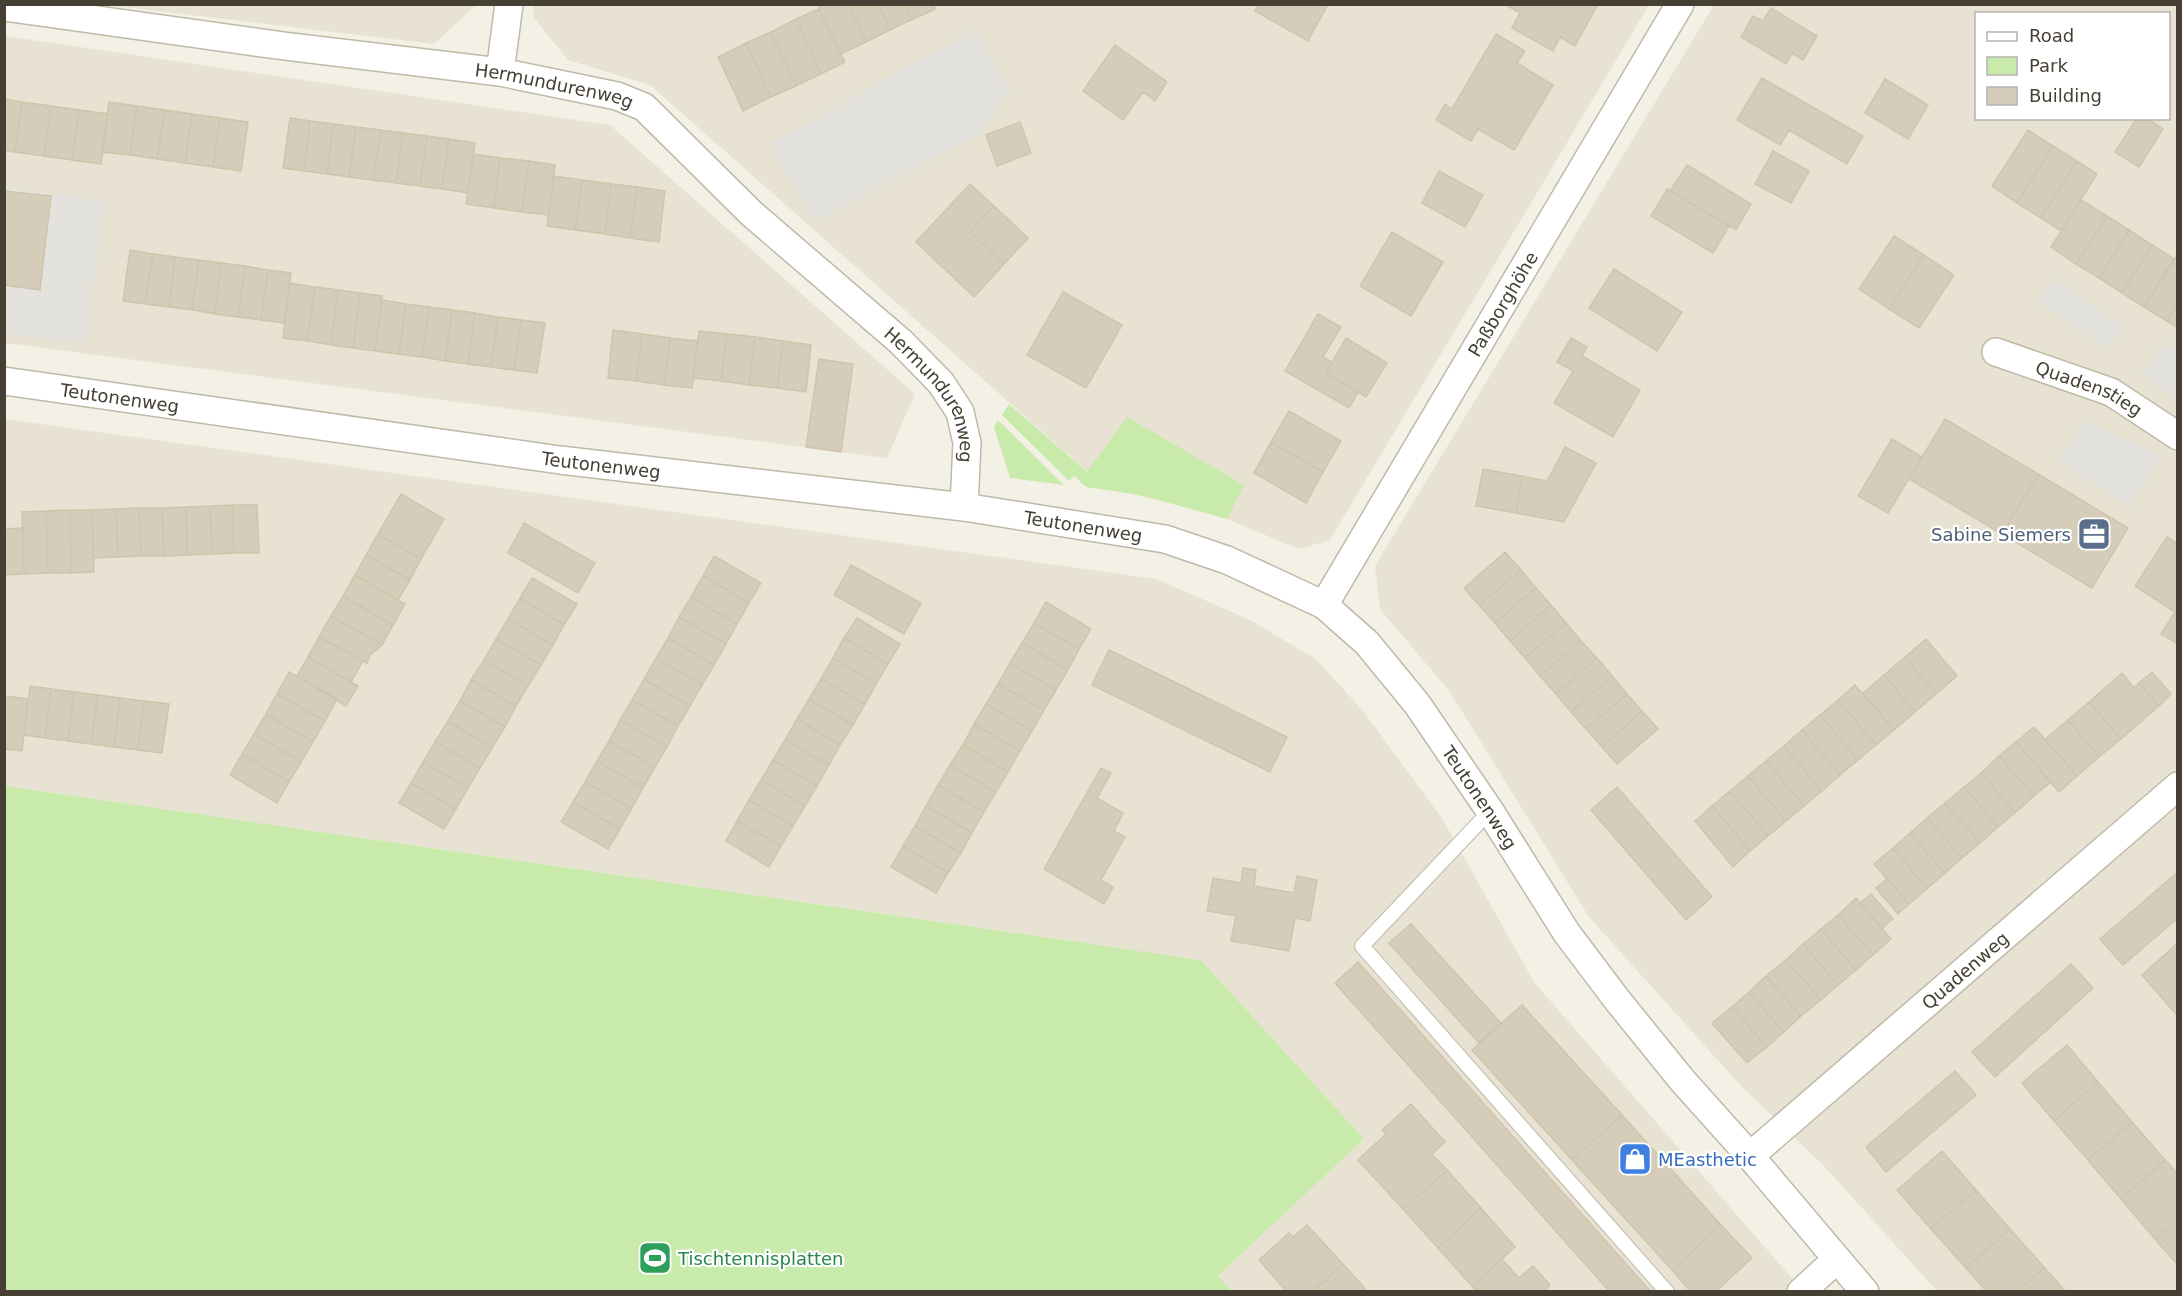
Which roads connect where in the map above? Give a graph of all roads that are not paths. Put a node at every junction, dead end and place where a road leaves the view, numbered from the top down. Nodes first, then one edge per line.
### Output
1 (509, 4) edge
2 (1680, 4) edge
3 (4, 7) edge
4 (501, 72) junction
5 (1996, 352) dead end
6 (4, 381) edge
7 (2178, 436) edge
8 (964, 507) junction
9 (1324, 605) junction
10 (2178, 786) edge
11 (1490, 811) junction
12 (1750, 1156) junction
13 (1837, 1259) junction
14 (1666, 1292) edge
15 (1801, 1292) edge
16 (1865, 1292) edge

1 - 4 street
2 - 9 street, Paßborghöhe
3 - 4 street, Hermundurenweg
4 - 8 street, Hermundurenweg
5 - 7 street, Quadenstieg
6 - 8 street, Teutonenweg
8 - 9 street, Teutonenweg
9 - 11 street, Teutonenweg
10 - 12 street, Quadenweg
11 - 12 street, Teutonenweg
11 - 14 lane
12 - 13 street, Teutonenweg
13 - 15 street
13 - 16 street, Teutonenweg

